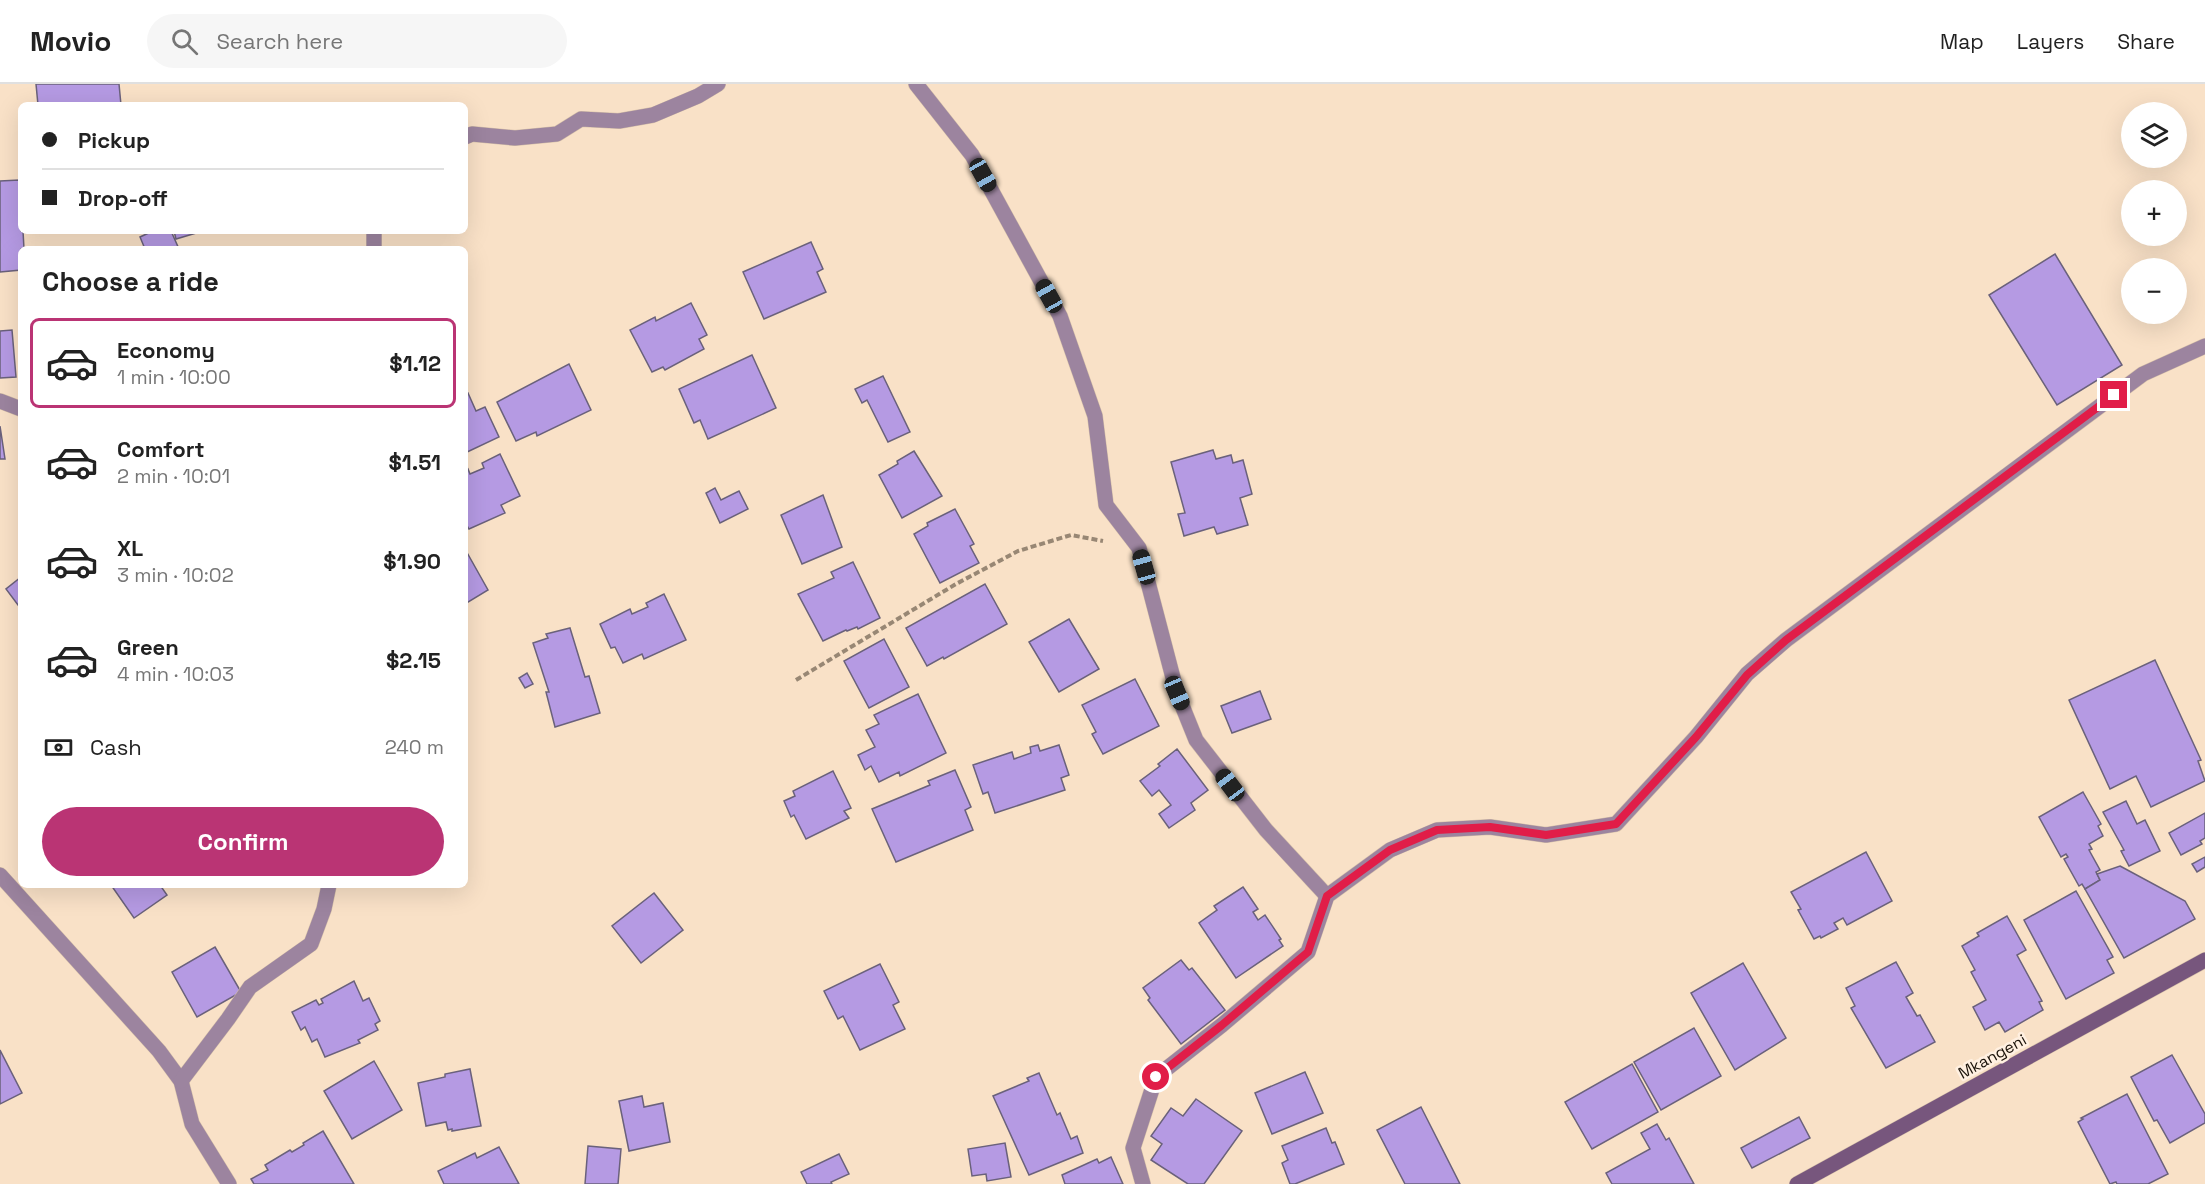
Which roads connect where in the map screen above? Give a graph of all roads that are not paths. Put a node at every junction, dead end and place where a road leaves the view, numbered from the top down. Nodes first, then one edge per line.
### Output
1 (718, 84) edge
2 (916, 84) edge
3 (468, 136) edge
4 (2205, 346) edge
5 (0, 401) edge
6 (18, 408) edge
7 (0, 874) edge
8 (329, 888) edge
9 (1327, 896) junction
10 (2205, 960) edge
11 (181, 1081) junction
12 (229, 1184) edge
13 (1143, 1184) edge
14 (1797, 1184) edge

1 - 3 street
2 - 9 street
4 - 9 street
5 - 6 street
7 - 11 street
8 - 11 street
9 - 13 street
10 - 14 street, Mkangeni
11 - 12 street

